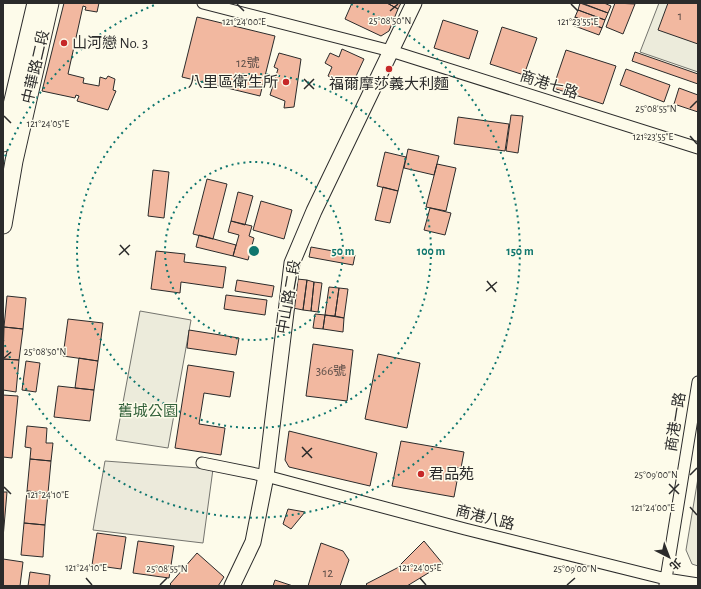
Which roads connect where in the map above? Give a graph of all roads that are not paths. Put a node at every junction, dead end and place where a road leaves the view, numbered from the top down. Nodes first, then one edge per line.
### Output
1 (36, 3) edge
2 (50, 3) edge
3 (203, 3) edge
4 (414, 3) edge
5 (391, 51) junction
6 (3, 143) edge
7 (698, 148) edge
8 (3, 225) edge
9 (698, 382) edge
10 (202, 463) dead end
11 (266, 476) junction
12 (666, 582) edge
13 (698, 584) edge
14 (232, 586) edge

1 - 6 main road, 中華路二段
2 - 8 main road, 中華路二段
3 - 5 street, 商港七路
4 - 5 main road, 中山路二段
5 - 7 street, 商港七路
5 - 11 main road, 中山路二段
9 - 12 street, 商港一路
10 - 11 street, 商港八路
11 - 12 street, 商港八路
11 - 14 main road, 中山路二段
12 - 13 street, 商港八路

